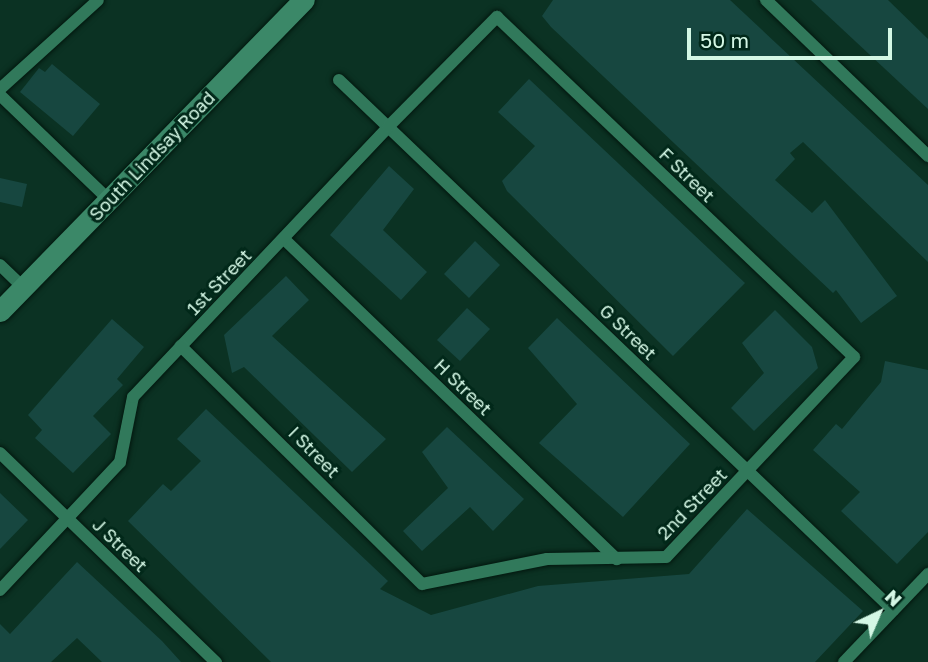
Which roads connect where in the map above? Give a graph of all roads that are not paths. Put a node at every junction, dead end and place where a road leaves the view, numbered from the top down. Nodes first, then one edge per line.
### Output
1 (98, 0) edge
2 (304, 0) edge
3 (766, 0) edge
4 (497, 17) joint
5 (339, 80) dead end
6 (0, 89) edge
7 (0, 95) edge
8 (387, 127) junction
9 (928, 156) edge
10 (109, 200) junction
11 (284, 239) junction
12 (0, 265) edge
13 (24, 288) junction
14 (0, 311) edge
15 (181, 346) junction
16 (853, 357) joint
17 (0, 453) edge
18 (748, 472) junction
19 (67, 518) junction
20 (617, 559) junction
21 (928, 574) edge
22 (422, 584) joint
23 (0, 590) edge
24 (893, 610) junction
25 (216, 662) edge
26 (844, 662) edge

1 - 6 lane
2 - 10 main road, South Lindsay Road
3 - 9 lane
4 - 8 lane, 1st Street
4 - 16 lane, F Street
5 - 8 lane, G Street
7 - 10 lane
8 - 11 lane, 1st Street
8 - 18 lane, G Street
10 - 13 main road, South Lindsay Road
11 - 15 lane, 1st Street
11 - 20 lane, H Street
12 - 13 lane
13 - 14 main road, South Lindsay Road
15 - 19 lane, 1st Street
15 - 22 lane, I Street
16 - 18 lane, 2nd Street
17 - 19 lane, J Street
18 - 20 lane, 2nd Street
18 - 24 lane, G Street
19 - 23 lane, 1st Street
19 - 25 lane, J Street
20 - 22 lane, 2nd Street
21 - 24 lane
24 - 26 lane

